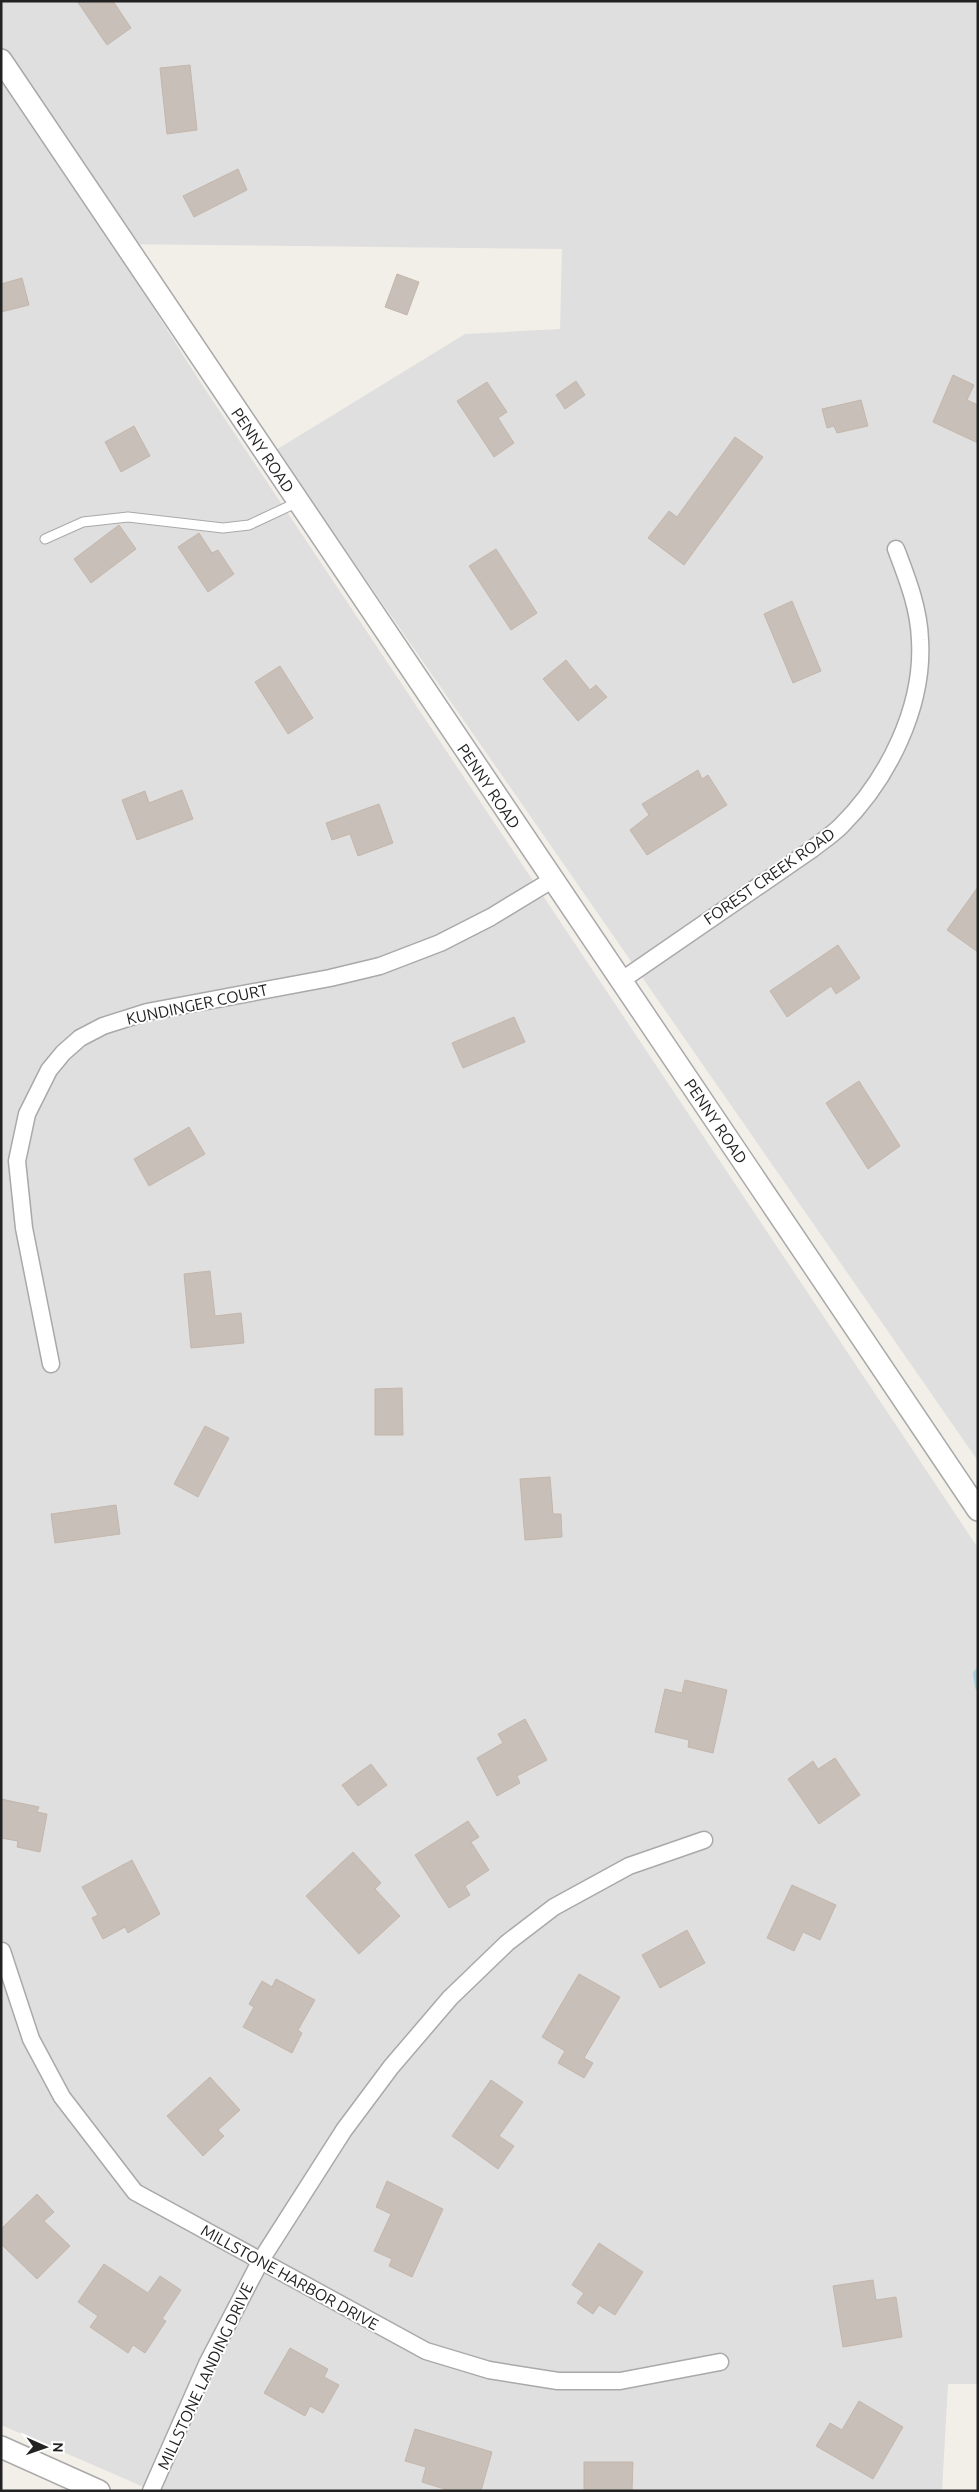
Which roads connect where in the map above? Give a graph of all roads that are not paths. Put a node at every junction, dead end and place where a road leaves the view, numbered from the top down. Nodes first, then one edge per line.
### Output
1 (1, 60) edge
2 (298, 502) junction
3 (45, 539) dead end
4 (896, 548) dead end
5 (552, 880) junction
6 (622, 980) junction
7 (51, 1364) dead end
8 (978, 1510) edge
9 (704, 1840) dead end
10 (2, 1951) edge
11 (261, 2260) junction
12 (720, 2362) dead end
13 (1, 2447) edge
14 (99, 2491) edge
15 (151, 2491) edge

1 - 2 street, PENNY ROAD
2 - 3 lane
2 - 5 street, PENNY ROAD
4 - 6 street, FOREST CREEK ROAD
5 - 6 street, PENNY ROAD
5 - 7 street, KUNDINGER COURT
6 - 8 street, PENNY ROAD
9 - 11 street, MILLSTONE LANDING DRIVE
10 - 11 street, MILLSTONE HARBOR DRIVE
11 - 12 street, MILLSTONE HARBOR DRIVE
11 - 15 street, MILLSTONE LANDING DRIVE
13 - 14 street

